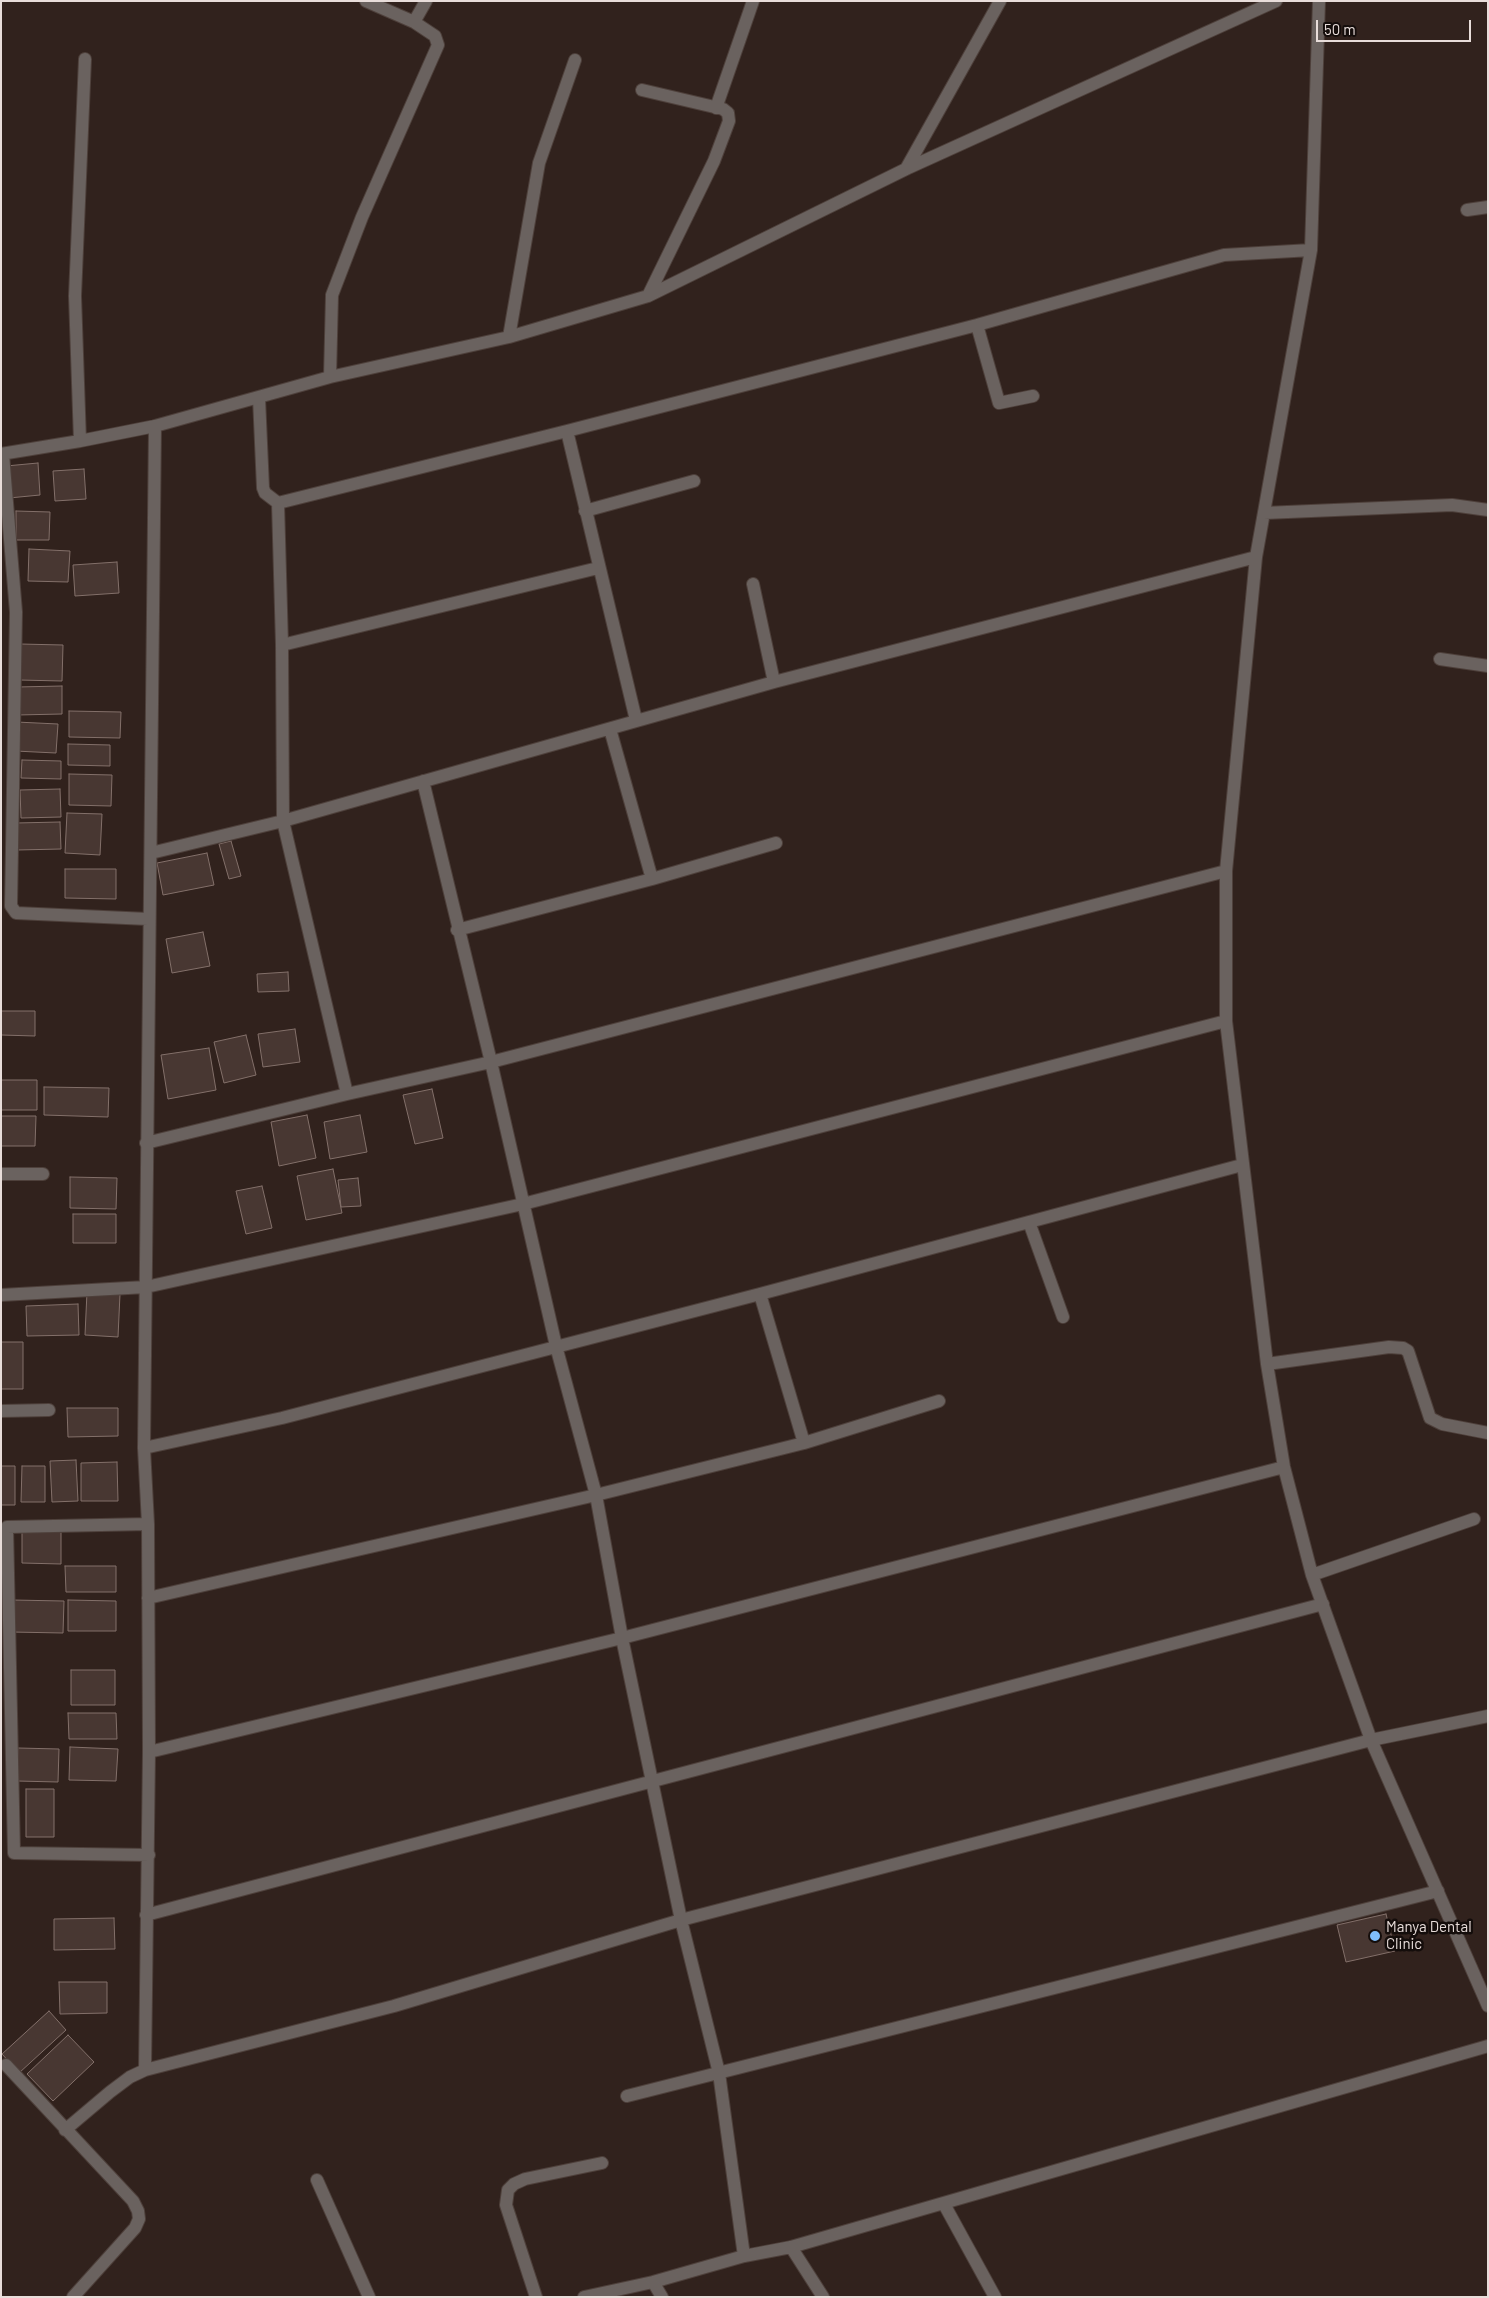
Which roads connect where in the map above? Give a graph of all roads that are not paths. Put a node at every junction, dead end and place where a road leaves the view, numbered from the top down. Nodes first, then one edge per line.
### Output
1 (366, 1) edge
2 (426, 1) edge
3 (753, 1) edge
4 (1000, 1) edge
5 (1276, 1) edge
6 (1320, 1) edge
7 (414, 22) junction
8 (85, 59) dead end
9 (576, 60) dead end
10 (642, 90) dead end
11 (716, 108) junction
12 (906, 170) junction
13 (1488, 208) edge
14 (1467, 210) dead end
15 (1311, 250) junction
16 (648, 296) junction
17 (977, 325) junction
18 (509, 337) junction
19 (330, 377) junction
20 (1033, 396) dead end
21 (259, 398) junction
22 (155, 426) junction
23 (568, 431) junction
24 (80, 441) junction
25 (2, 454) edge
26 (694, 481) dead end
27 (278, 503) junction
28 (1488, 510) edge
29 (585, 511) junction
30 (1264, 513) junction
31 (1256, 557) junction
32 (598, 568) junction
33 (753, 584) dead end
34 (282, 645) junction
35 (1440, 659) dead end
36 (1488, 666) edge
37 (774, 682) junction
38 (636, 720) junction
39 (610, 729) junction
40 (423, 781) junction
41 (283, 821) junction
42 (776, 843) dead end
43 (151, 853) junction
44 (1226, 871) junction
45 (652, 878) junction
46 (148, 919) junction
47 (458, 930) junction
48 (1226, 1021) junction
49 (491, 1062) junction
50 (347, 1094) junction
51 (146, 1143) junction
52 (1242, 1165) junction
53 (1, 1174) edge
54 (43, 1174) dead end
55 (523, 1204) junction
56 (1029, 1222) junction
57 (146, 1287) junction
58 (760, 1294) junction
59 (1, 1295) edge
60 (1063, 1317) dead end
61 (556, 1346) junction
62 (1267, 1364) junction
63 (939, 1401) dead end
64 (49, 1410) dead end
65 (1, 1411) edge
66 (1488, 1433) edge
67 (804, 1443) junction
68 (144, 1448) junction
69 (1284, 1467) junction
70 (596, 1495) junction
71 (1474, 1519) dead end
72 (148, 1524) junction
73 (1312, 1575) junction
74 (148, 1598) junction
75 (1323, 1604) junction
76 (622, 1638) junction
77 (1488, 1716) edge
78 (1371, 1740) junction
79 (149, 1752) junction
80 (652, 1783) junction
81 (7, 1853) edge
82 (149, 1855) junction
83 (1438, 1891) junction
84 (146, 1915) junction
85 (681, 1920) junction
86 (1488, 2006) edge
87 (1488, 2046) edge
88 (6, 2065) dead end
89 (145, 2070) junction
90 (720, 2073) junction
91 (627, 2096) dead end
92 (65, 2130) junction
93 (602, 2163) dead end
94 (317, 2180) dead end
95 (944, 2204) junction
96 (791, 2247) junction
97 (744, 2256) junction
98 (653, 2282) junction
99 (73, 2297) edge
100 (369, 2297) edge
101 (536, 2297) edge
102 (584, 2297) edge
103 (662, 2297) edge
104 (823, 2297) edge
105 (995, 2297) edge

1 - 7 street
2 - 7 street
3 - 11 street
4 - 12 street
5 - 12 street
6 - 15 street
7 - 19 street
8 - 24 street
9 - 18 street
10 - 11 street
11 - 16 street
12 - 16 street
13 - 14 street
15 - 17 street
15 - 30 street
16 - 18 street
17 - 20 street
17 - 23 street
18 - 19 street
19 - 21 street
21 - 22 street
21 - 27 street
22 - 24 street
22 - 43 street
23 - 27 street
23 - 29 street
24 - 25 street
25 - 46 street
26 - 29 street
27 - 34 street
28 - 30 street
29 - 32 street
30 - 31 street
31 - 37 street
31 - 44 street
32 - 34 street
32 - 38 street
33 - 37 street
34 - 41 street
35 - 36 street
37 - 38 street
38 - 39 street
39 - 40 street
39 - 45 street
40 - 41 street
40 - 47 street
41 - 43 street
41 - 50 street
42 - 45 street
43 - 46 street
44 - 48 street
44 - 49 street
45 - 47 street
46 - 51 street
47 - 49 street
48 - 52 street
48 - 55 street
49 - 50 street
49 - 55 street
50 - 51 street
51 - 57 street
52 - 56 street
52 - 62 street
53 - 54 street
55 - 57 street
55 - 61 street
56 - 58 street
56 - 60 street
57 - 59 street
57 - 68 street
58 - 61 street
58 - 67 street
61 - 68 street
61 - 70 street
62 - 66 street
62 - 69 street
63 - 67 street
64 - 65 street
67 - 70 street
68 - 72 street
69 - 73 street
69 - 76 street
70 - 74 street
70 - 76 street
71 - 73 street
72 - 74 street
72 - 81 street
73 - 75 street
74 - 79 street
75 - 78 street
75 - 80 street
76 - 79 street
76 - 80 street
77 - 78 street
78 - 83 street
78 - 85 street
79 - 82 street
80 - 84 street
80 - 85 street
81 - 82 street
82 - 84 street
83 - 86 street
83 - 90 street
84 - 89 street
85 - 89 street
85 - 90 street
87 - 95 street
88 - 92 street
89 - 92 street
90 - 91 street
90 - 97 street
92 - 99 street
93 - 101 street
94 - 100 street
95 - 96 street
95 - 105 street
96 - 97 street
96 - 104 street
97 - 98 street
98 - 102 street
98 - 103 street

